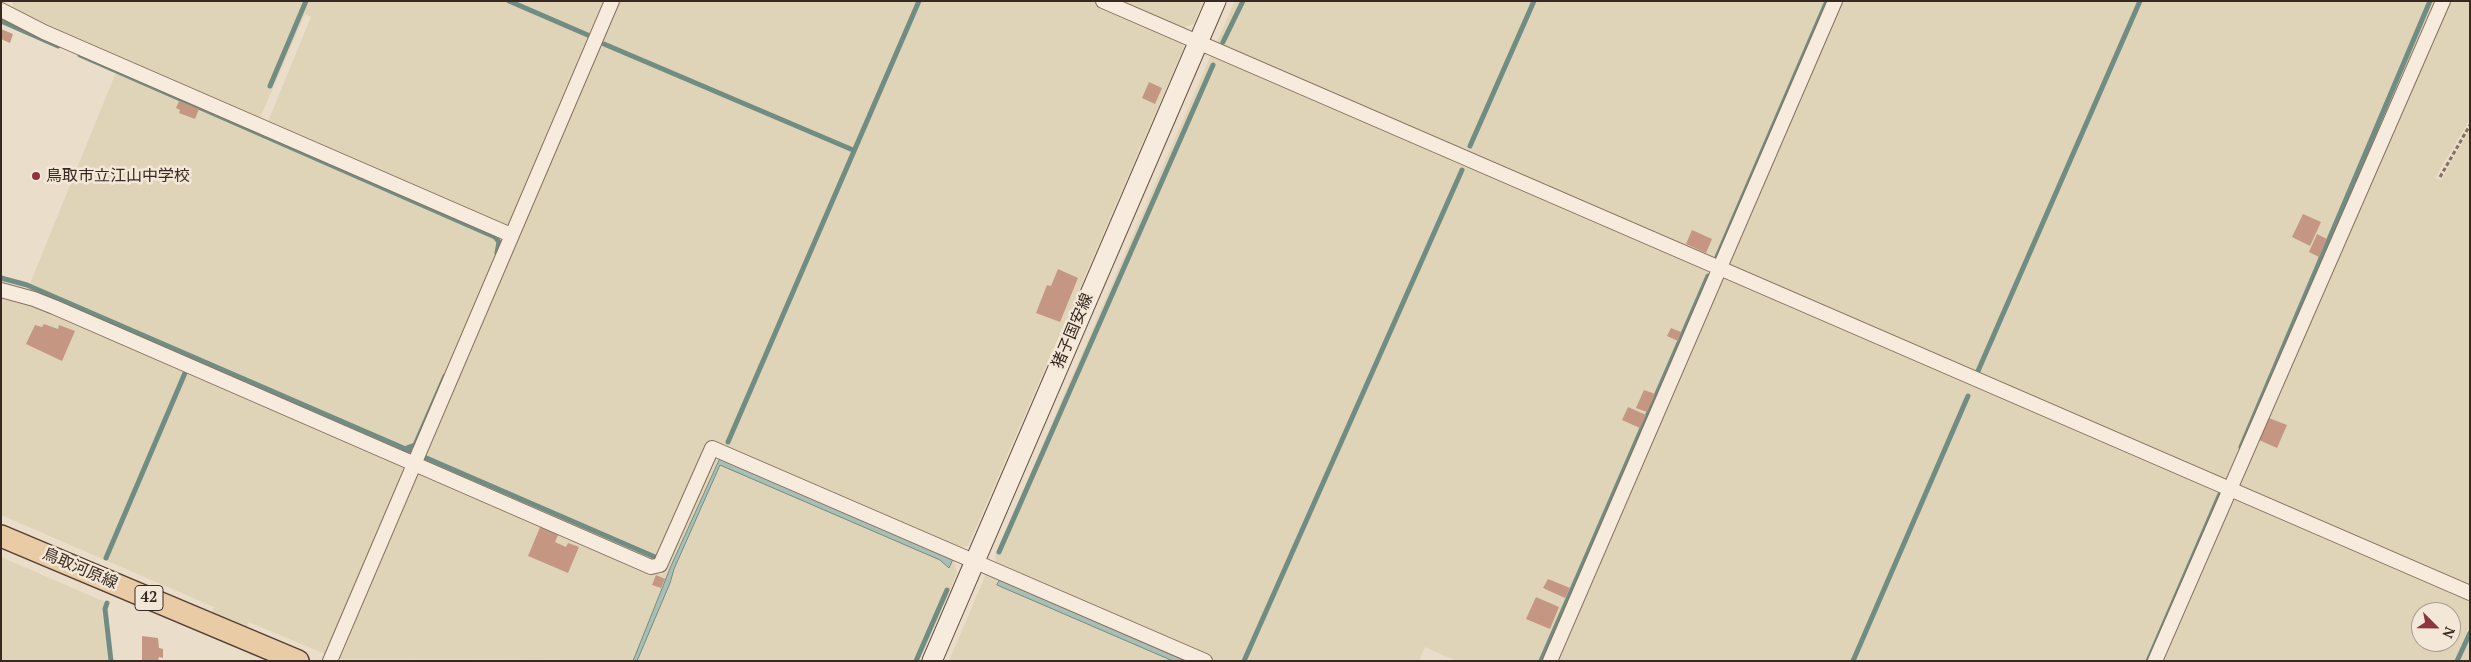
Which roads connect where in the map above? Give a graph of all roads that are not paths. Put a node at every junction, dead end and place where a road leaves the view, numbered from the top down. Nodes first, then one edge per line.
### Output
1 (612, 1) edge
2 (1103, 1) edge
3 (1216, 1) edge
4 (1835, 1) edge
5 (2443, 1) edge
6 (5, 8) edge
7 (1198, 42) junction
8 (511, 235) junction
9 (1720, 267) junction
10 (1, 290) edge
11 (414, 464) junction
12 (2230, 489) junction
13 (1, 536) edge
14 (974, 562) junction
15 (2470, 593) edge
16 (298, 661) edge
17 (330, 661) edge
18 (932, 661) edge
19 (1205, 661) edge
20 (1550, 661) edge
21 (2156, 661) edge

1 - 8 street
2 - 7 street
3 - 7 main road, 猪子国安線
4 - 9 street
5 - 12 street
6 - 8 street
7 - 9 street
7 - 14 main road, 猪子国安線
8 - 11 street
9 - 12 street
9 - 20 street
10 - 11 street
11 - 14 street
11 - 17 street
12 - 15 street
12 - 21 street
13 - 16 main road, 鳥取河原線 / 42
14 - 18 main road, 猪子国安線
14 - 19 street

